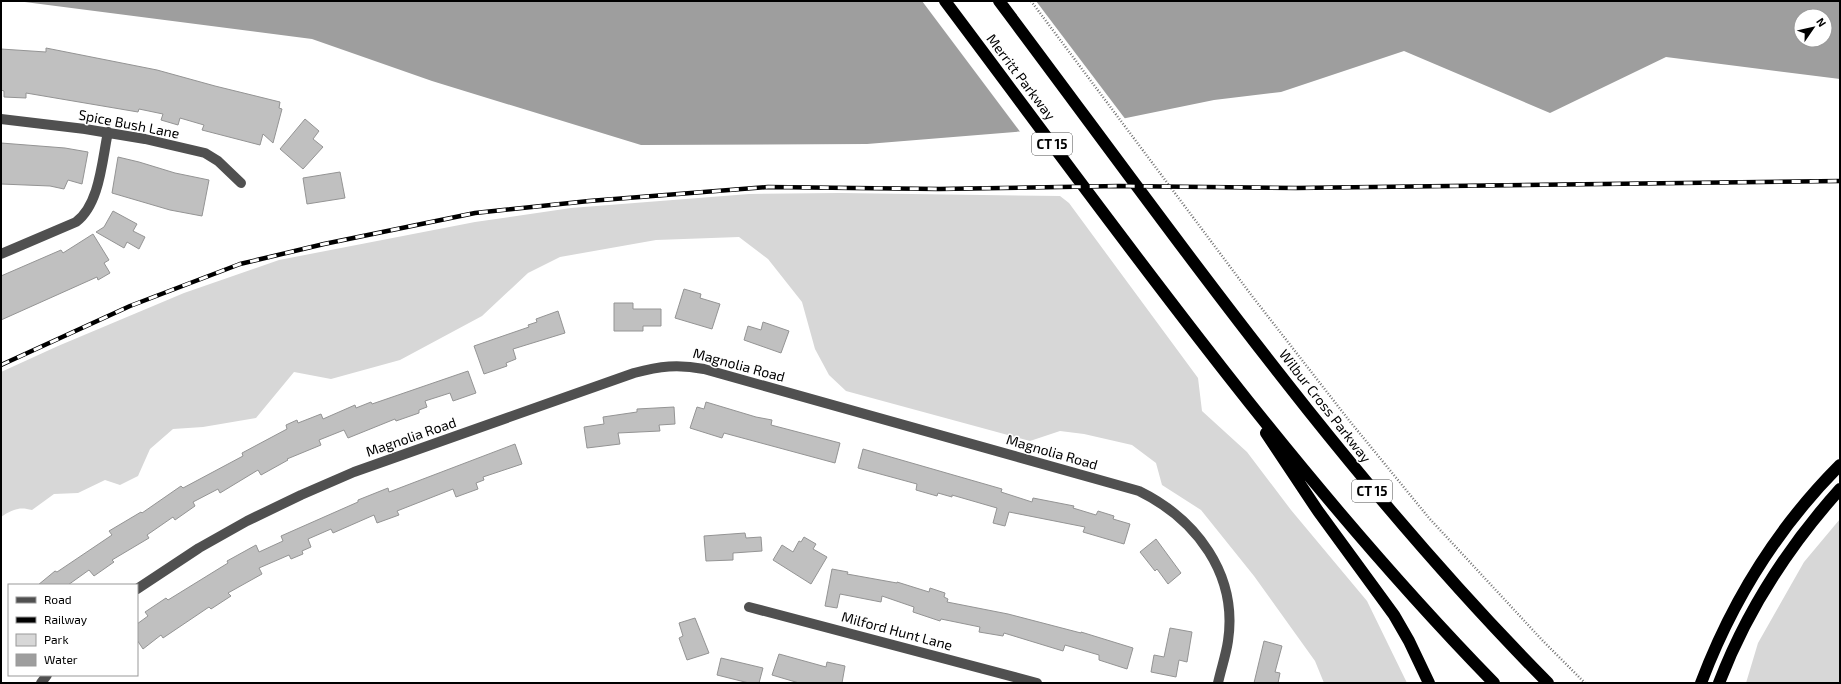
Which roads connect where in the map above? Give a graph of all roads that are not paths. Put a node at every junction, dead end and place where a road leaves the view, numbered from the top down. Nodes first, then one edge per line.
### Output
1 (945, 1) edge
2 (999, 1) edge
3 (1, 119) edge
4 (108, 132) junction
5 (241, 183) dead end
6 (1, 254) edge
7 (1212, 285) joint
8 (1234, 385) junction
9 (1840, 465) edge
10 (1840, 489) edge
11 (138, 588) edge
12 (749, 607) dead end
13 (1037, 683) edge
14 (1218, 683) edge
15 (1429, 683) edge
16 (1494, 683) edge
17 (1548, 683) edge
18 (1701, 683) edge
19 (1719, 683) edge

1 - 8 highway, Merritt Parkway / CT 15
2 - 7 highway, Merritt Parkway / CT 15
3 - 4 street, Spice Bush Lane
4 - 5 street, Spice Bush Lane
4 - 6 street
7 - 17 highway, Wilbur Cross Parkway / CT 15
8 - 15 highway
8 - 16 highway, CT 15
9 - 18 highway
10 - 19 highway
11 - 14 street, Magnolia Road
12 - 13 street, Milford Hunt Lane

